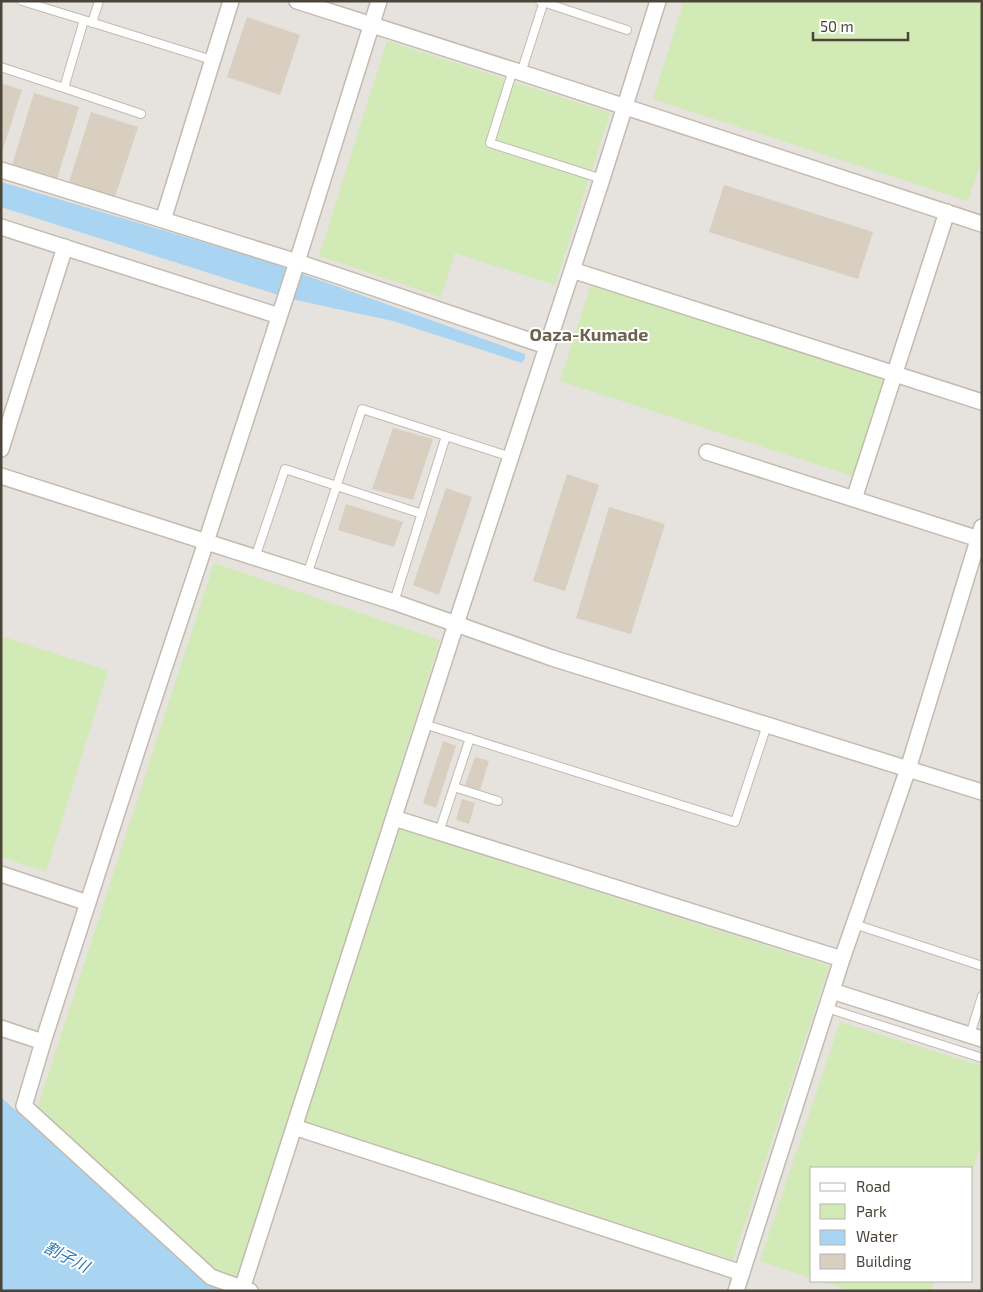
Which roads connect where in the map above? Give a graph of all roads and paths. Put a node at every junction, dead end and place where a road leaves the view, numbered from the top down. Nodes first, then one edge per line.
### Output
1 (22, 1) edge
2 (99, 1) edge
3 (231, 1) edge
4 (297, 1) edge
5 (379, 1) edge
6 (658, 1) edge
7 (543, 2) edge
8 (88, 22) junction
9 (372, 24) junction
10 (627, 30) dead end
11 (212, 60) junction
12 (1, 67) edge
13 (517, 71) junction
14 (64, 88) junction
15 (625, 107) junction
16 (141, 114) dead end
17 (1, 170) edge
18 (602, 179) junction
19 (947, 212) junction
20 (163, 220) junction
21 (982, 224) edge
22 (1, 227) edge
23 (65, 247) junction
24 (296, 263) junction
25 (572, 270) junction
26 (279, 316) junction
27 (546, 346) junction
28 (894, 374) junction
29 (982, 402) edge
30 (446, 436) junction
31 (1, 449) edge
32 (706, 452) dead end
33 (511, 457) junction
34 (1, 476) edge
35 (336, 486) junction
36 (854, 499) junction
37 (422, 514) junction
38 (980, 536) edge
39 (206, 542) junction
40 (255, 558) junction
41 (307, 575) junction
42 (394, 602) junction
43 (456, 624) junction
44 (424, 724) junction
45 (767, 725) junction
46 (470, 738) junction
47 (908, 769) junction
48 (454, 787) junction
49 (982, 792) edge
50 (498, 801) dead end
51 (394, 818) junction
52 (439, 832) junction
53 (1, 874) edge
54 (88, 903) junction
55 (854, 924) junction
56 (842, 959) junction
57 (982, 966) edge
58 (832, 990) junction
59 (982, 996) edge
60 (827, 1008) junction
61 (1, 1028) edge
62 (976, 1037) edge
63 (43, 1042) junction
64 (982, 1058) edge
65 (294, 1127) junction
66 (742, 1273) junction
67 (246, 1290) edge
68 (736, 1291) edge

1 - 8 lane
2 - 8 lane
3 - 11 street
4 - 9 street
5 - 9 street
6 - 15 street
7 - 10 lane
7 - 13 lane
8 - 11 lane
8 - 14 lane
9 - 13 street
9 - 24 street
11 - 20 street
12 - 14 lane
13 - 15 street
13 - 18 lane
14 - 16 lane
15 - 18 street
15 - 19 street
17 - 20 street
18 - 25 street
19 - 21 street
19 - 28 street
20 - 24 street
22 - 23 street
23 - 26 street
23 - 31 street
24 - 26 street
24 - 27 street
25 - 27 street
25 - 28 street
26 - 39 street
27 - 33 street
28 - 29 street
28 - 36 street
30 - 33 lane
30 - 35 lane
30 - 37 lane
32 - 36 street
33 - 43 street
34 - 39 street
35 - 37 lane
35 - 40 lane
35 - 41 lane
36 - 38 street
37 - 42 lane
38 - 47 street
39 - 40 street
39 - 54 street
40 - 41 street
41 - 42 street
42 - 43 street
43 - 44 street
43 - 45 street
44 - 46 lane
44 - 51 street
45 - 46 lane
45 - 47 street
46 - 48 lane
47 - 49 street
47 - 55 street
48 - 50 lane
48 - 52 lane
51 - 52 street
51 - 65 street
52 - 56 street
53 - 54 street
54 - 63 street
55 - 56 street
55 - 57 lane
56 - 58 street
58 - 60 street
58 - 62 street
59 - 62 lane
60 - 64 lane
60 - 66 street
61 - 63 street
63 - 67 street
65 - 66 street
65 - 67 street
66 - 68 street

